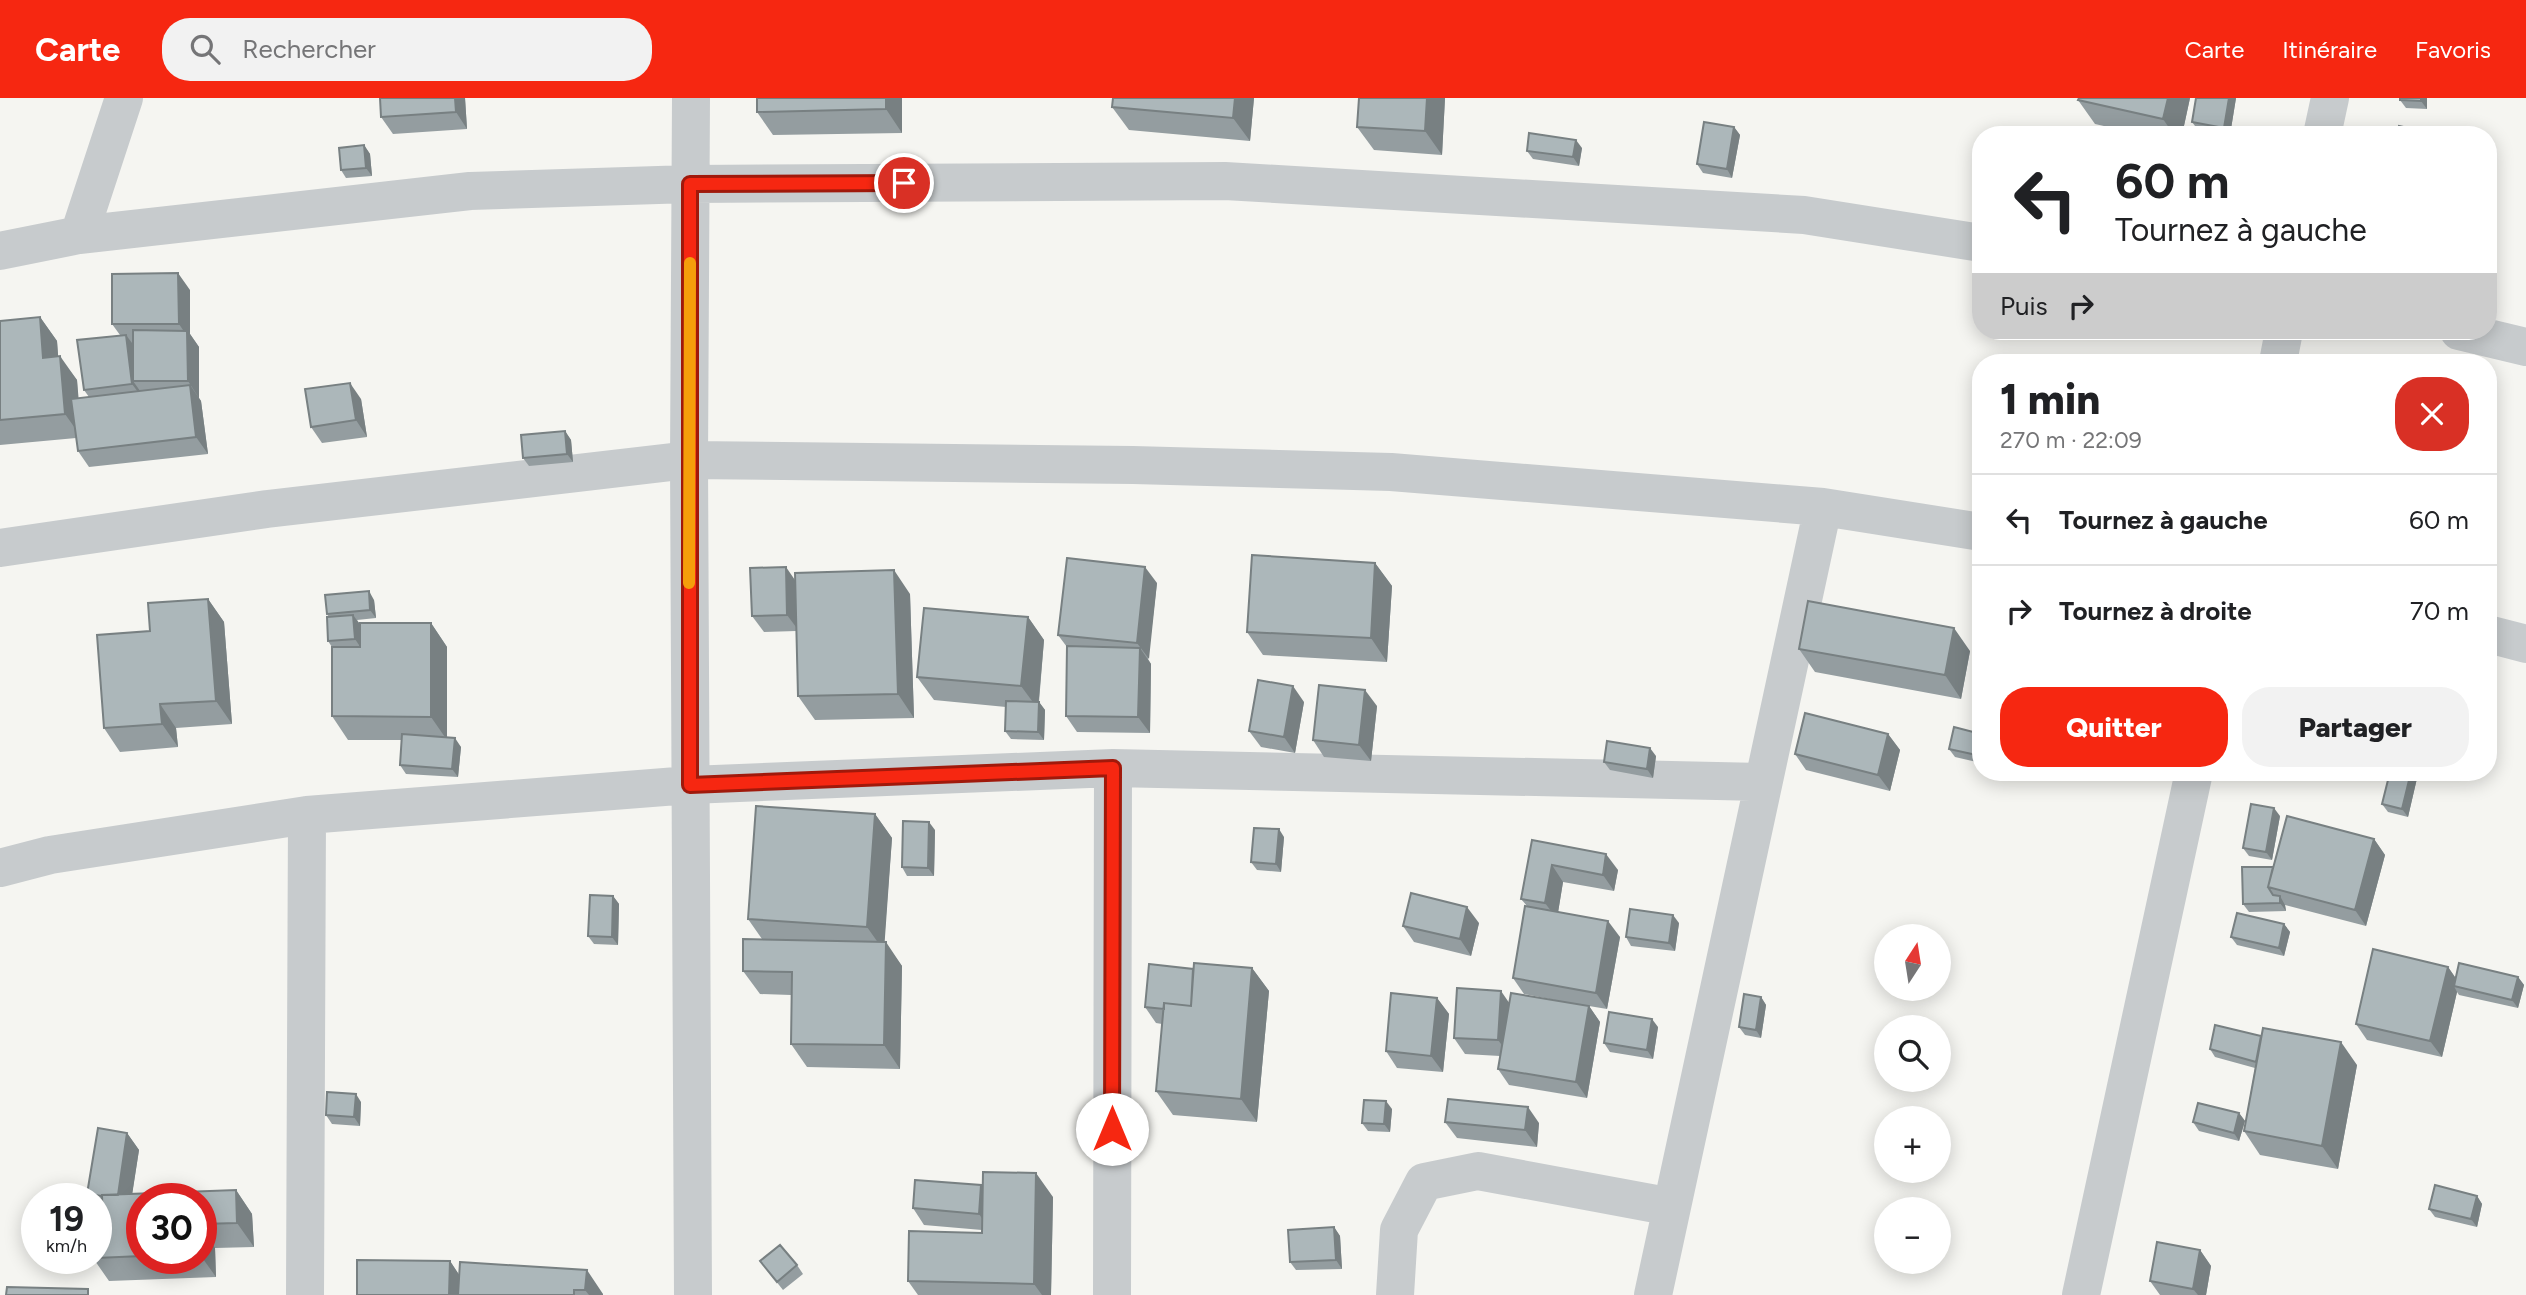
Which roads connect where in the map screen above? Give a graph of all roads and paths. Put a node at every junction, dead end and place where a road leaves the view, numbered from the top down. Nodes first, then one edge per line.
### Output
1 (124, 98) edge
2 (691, 98) edge
3 (2330, 98) edge
4 (2324, 126) edge
5 (690, 184) junction
6 (79, 235) junction
7 (1972, 242) edge
8 (0, 251) edge
9 (2497, 340) edge
10 (2526, 347) edge
11 (689, 460) junction
12 (1823, 507) junction
13 (1972, 531) edge
14 (0, 548) edge
15 (2497, 637) edge
16 (2526, 644) edge
17 (1113, 768) junction
18 (2192, 781) edge
19 (1762, 782) junction
20 (690, 785) junction
21 (307, 815) junction
22 (0, 868) edge
23 (1672, 1207) junction
24 (305, 1295) edge
25 (693, 1295) edge
26 (1112, 1295) edge
27 (1395, 1295) edge
28 (1653, 1295) edge
29 (2081, 1295) edge

1 - 6 street
2 - 5 street
3 - 4 street
5 - 6 street
5 - 7 street
5 - 11 street
6 - 8 street
9 - 10 street
11 - 12 street
11 - 14 street
11 - 20 street
12 - 13 street
12 - 19 street
15 - 16 street
17 - 19 street
17 - 20 street
17 - 26 street
18 - 29 street
19 - 23 street
20 - 21 street
20 - 25 street
21 - 22 street
21 - 24 street
23 - 27 street
23 - 28 street

